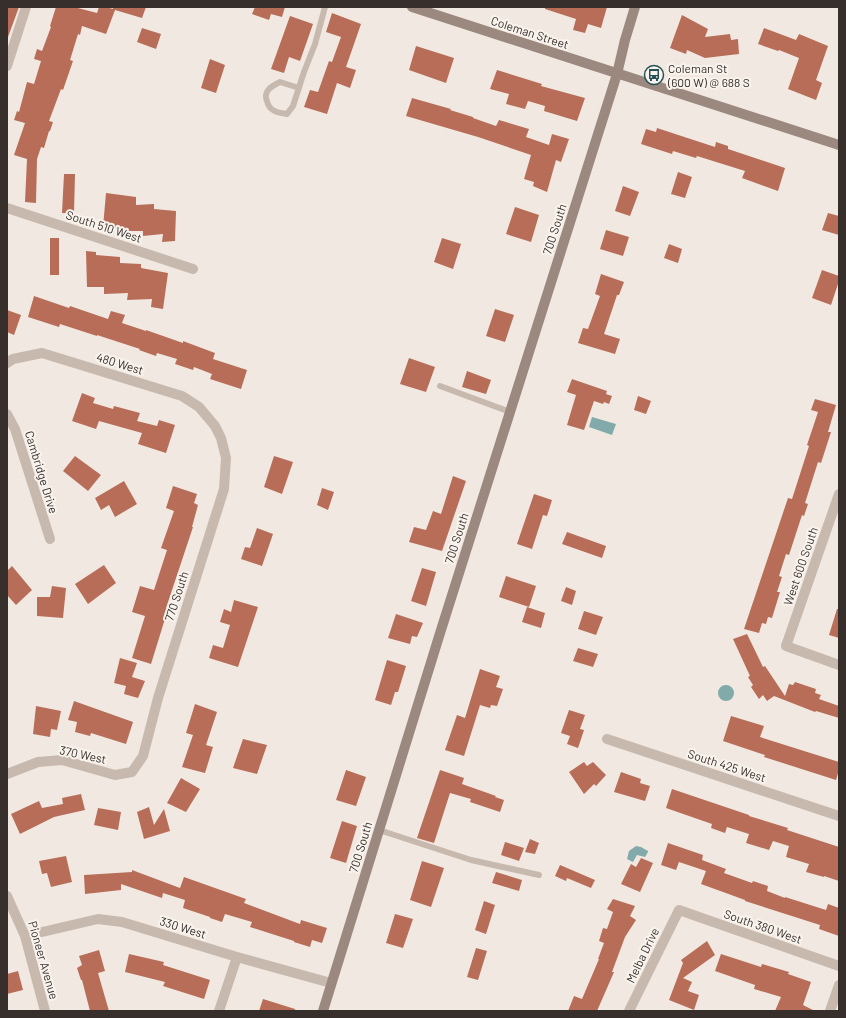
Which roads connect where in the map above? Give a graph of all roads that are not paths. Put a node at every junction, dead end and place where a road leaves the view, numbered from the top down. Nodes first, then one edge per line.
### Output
1 (26, 7) edge
2 (325, 7) edge
3 (412, 7) edge
4 (635, 7) edge
5 (7, 66) edge
6 (617, 74) junction
7 (299, 88) junction
8 (839, 146) edge
9 (7, 208) edge
10 (193, 269) dead end
11 (7, 363) edge
12 (440, 386) dead end
13 (510, 412) junction
14 (7, 414) edge
15 (215, 426) joint
16 (839, 494) edge
17 (50, 539) dead end
18 (839, 665) edge
19 (607, 739) dead end
20 (132, 772) joint
21 (7, 774) edge
22 (839, 816) edge
23 (379, 830) junction
24 (539, 876) dead end
25 (7, 896) edge
26 (679, 910) joint
27 (25, 936) junction
28 (238, 957) junction
29 (839, 966) edge
30 (332, 983) junction
31 (839, 985) edge
32 (45, 1011) edge
33 (219, 1011) edge
34 (322, 1011) edge
35 (629, 1011) edge
36 (830, 1011) edge

1 - 5 street
2 - 7 lane
3 - 6 street, Coleman Street
4 - 6 street, 700 South
6 - 8 street, Coleman Street
6 - 13 street, 700 South
7 - 7 lane
9 - 10 street, South 510 West
11 - 15 street, 480 West
12 - 13 lane
13 - 23 street, 700 South
14 - 17 street, Cambridge Drive
15 - 20 street, 770 South
16 - 18 street, West 600 South
19 - 22 street, South 425 West
20 - 21 street, 370 West
23 - 24 lane
23 - 30 street, 700 South
25 - 27 street, Pioneer Avenue
26 - 29 street, South 380 West
26 - 35 street, Melba Drive
27 - 28 street, 330 West
27 - 32 street, Pioneer Avenue
28 - 30 street, 330 West
28 - 33 street
30 - 34 street, 700 South
31 - 36 street

